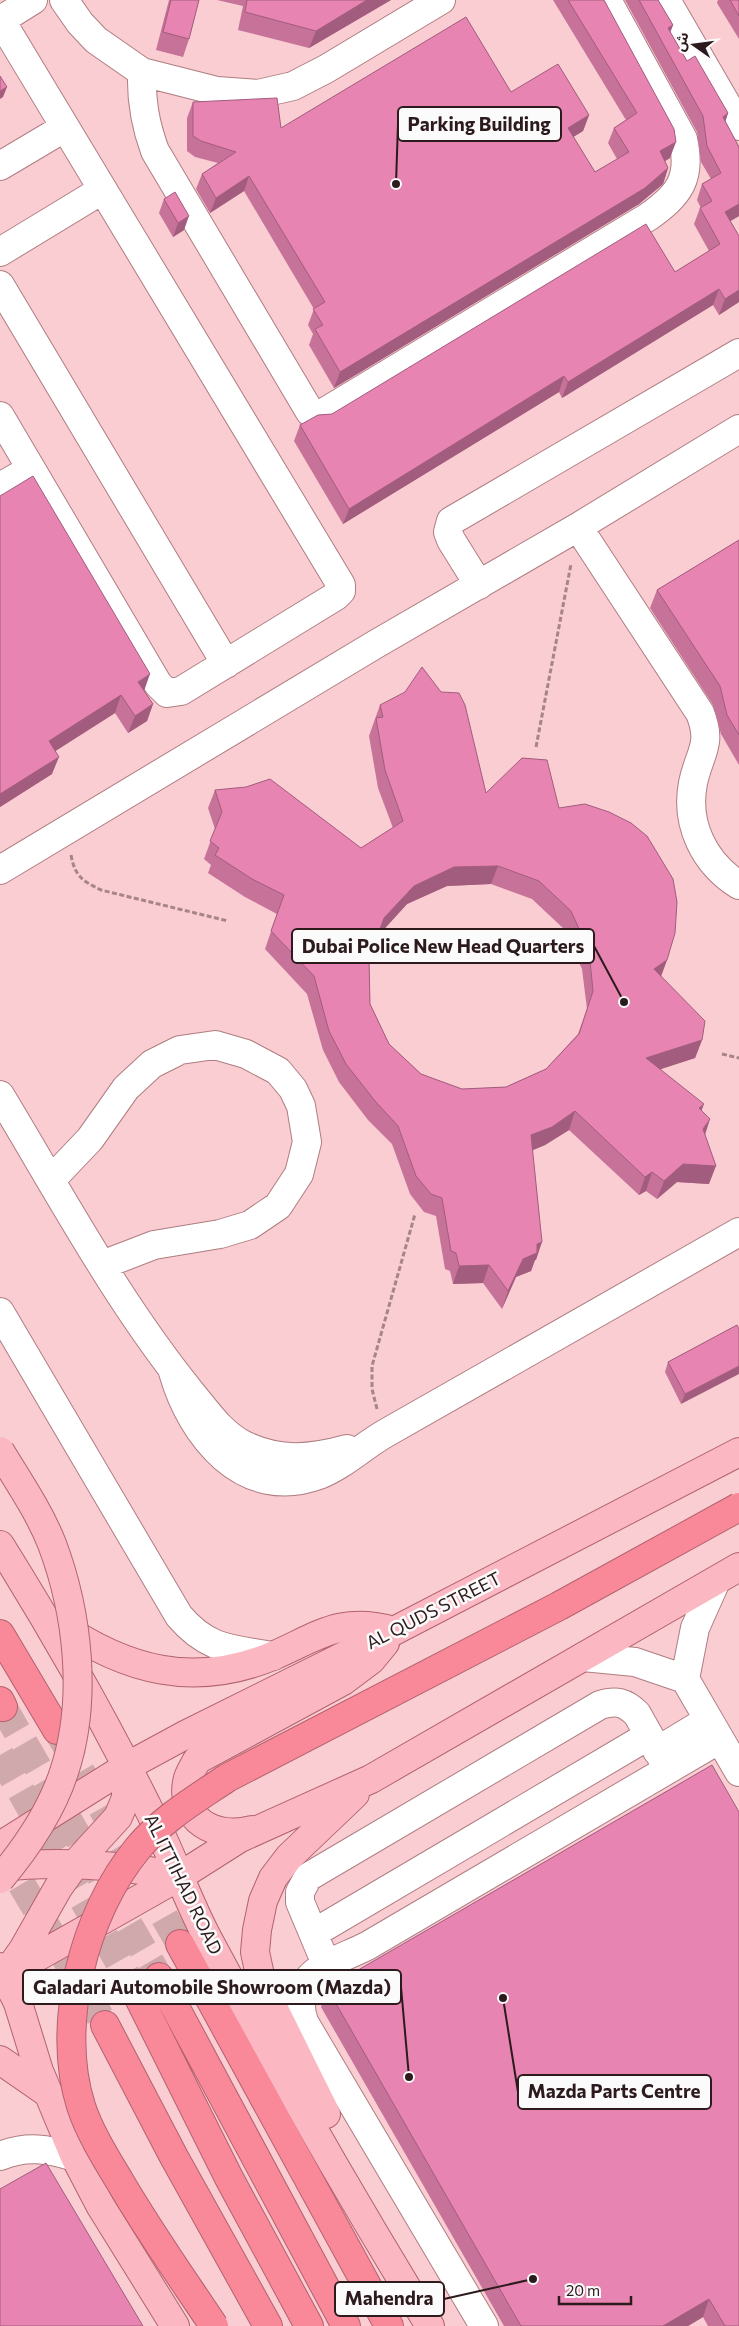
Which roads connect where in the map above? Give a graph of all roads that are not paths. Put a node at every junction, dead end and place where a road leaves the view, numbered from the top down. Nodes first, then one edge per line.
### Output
1 (33, 0) edge
2 (441, 0) edge
3 (606, 0) edge
4 (666, 0) edge
5 (69, 3) edge
6 (0, 20) edge
7 (142, 72) junction
8 (739, 126) edge
9 (64, 128) junction
10 (0, 166) edge
11 (102, 190) junction
12 (0, 252) edge
13 (0, 285) edge
14 (739, 353) edge
15 (0, 416) edge
16 (739, 429) edge
17 (31, 469) junction
18 (0, 487) edge
19 (578, 528) junction
20 (479, 584) junction
21 (226, 664) junction
22 (0, 870) edge
23 (739, 885) edge
24 (0, 1095) edge
25 (51, 1180) junction
26 (737, 1239) edge
27 (102, 1265) junction
28 (0, 1312) edge
29 (0, 1451) edge
30 (739, 1452) edge
31 (739, 1507) edge
32 (0, 1545) edge
33 (739, 1567) edge
34 (716, 1581) junction
35 (43, 1614) junction
36 (394, 1631) junction
37 (0, 1634) edge
38 (273, 1656) junction
39 (583, 1657) junction
40 (685, 1679) junction
41 (57, 1730) tunnel mouth
42 (714, 1730) junction
43 (658, 1752) junction
44 (126, 1767) junction
45 (739, 1772) edge
46 (371, 1779) junction
47 (260, 1828) junction
48 (0, 1846) edge
49 (76, 1864) junction
50 (0, 1867) edge
51 (180, 1876) junction
52 (0, 1879) edge
53 (314, 1933) junction
54 (180, 1944) tunnel mouth
55 (326, 1964) junction
56 (1, 1974) edge
57 (105, 2025) tunnel mouth
58 (0, 2060) edge
59 (49, 2094) junction
60 (0, 2156) edge
61 (75, 2156) junction
62 (378, 2242) junction
63 (175, 2326) edge
64 (214, 2326) edge
65 (268, 2326) edge
66 (309, 2326) edge
67 (346, 2326) edge
68 (388, 2326) edge
69 (430, 2326) edge
70 (484, 2326) edge

1 - 6 street
2 - 7 street
3 - 7 street
4 - 8 street
5 - 7 street
6 - 9 street
9 - 10 street
9 - 11 street
11 - 12 street
11 - 21 street
13 - 21 street
14 - 20 street
15 - 17 street
16 - 19 street
17 - 18 street
17 - 21 street
19 - 20 street
19 - 23 street
20 - 22 street
24 - 25 street
25 - 27 street
25 - 27 street
26 - 27 street
28 - 38 street
29 - 52 main road, bridge
30 - 36 main road, AL QUDS STREET
31 - 64 highway, bridge
32 - 35 main road, AL ITTIHAD ROAD
33 - 34 main road
34 - 39 main road
34 - 40 street
35 - 38 main road
35 - 44 main road, AL ITTIHAD ROAD
36 - 38 main road
36 - 44 main road, AL QUDS STREET
36 - 47 main road
37 - 41 highway
39 - 40 street
39 - 46 main road
40 - 42 street
42 - 43 street
42 - 45 street
43 - 53 street
43 - 53 street
43 - 55 street
44 - 48 main road, AL QUDS STREET
44 - 49 main road
44 - 51 main road, AL ITTIHAD ROAD
46 - 47 main road
46 - 62 main road
47 - 51 main road
49 - 50 main road
49 - 51 main road
49 - 56 main road
51 - 56 main road
51 - 62 main road, AL ITTIHAD ROAD
53 - 55 street
54 - 68 highway
55 - 70 street
56 - 59 main road
57 - 65 highway
58 - 59 main road
59 - 61 main road
60 - 61 street
61 - 63 main road
62 - 69 main road, AL ITTIHAD ROAD
66 - 67 highway

